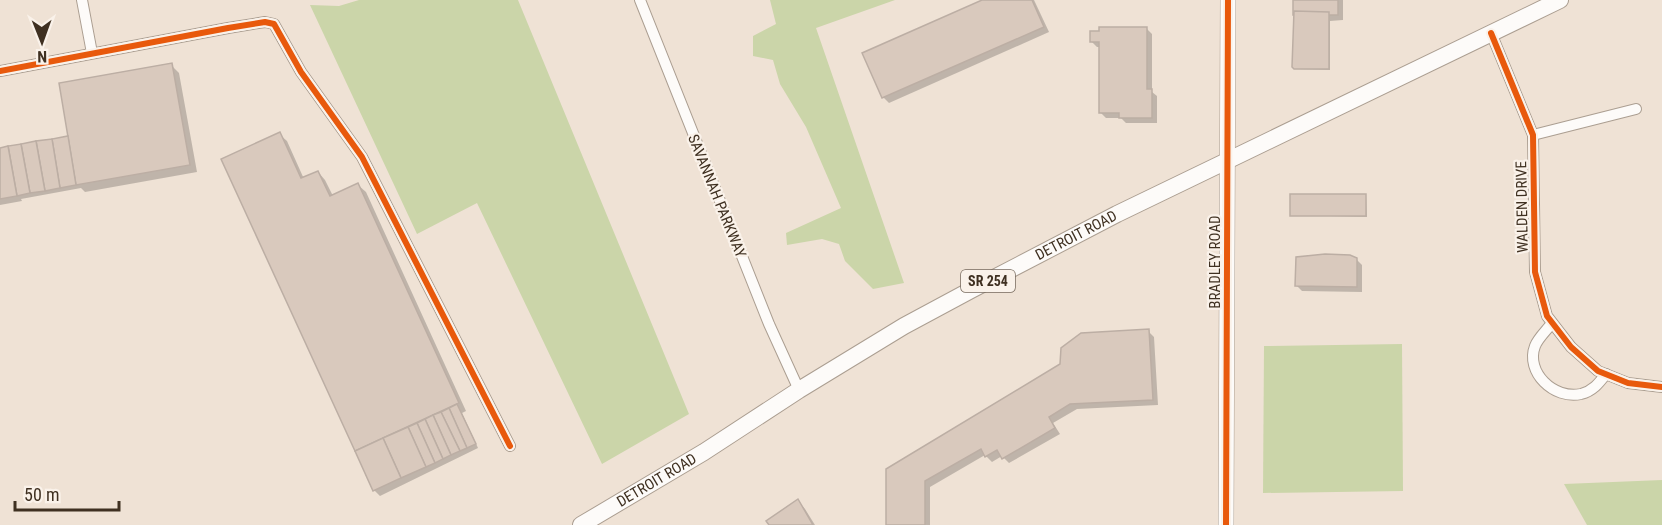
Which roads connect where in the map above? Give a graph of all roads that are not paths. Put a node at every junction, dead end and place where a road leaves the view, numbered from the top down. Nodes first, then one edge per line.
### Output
1 (82, 0) edge
2 (640, 0) edge
3 (1228, 0) edge
4 (1560, 0) edge
5 (1491, 33) junction
6 (92, 53) junction
7 (0, 70) edge
8 (1636, 109) dead end
9 (1533, 135) junction
10 (1227, 161) junction
11 (1552, 323) junction
12 (1606, 374) junction
13 (1662, 387) edge
14 (799, 390) junction
15 (510, 446) dead end
16 (581, 525) edge
17 (1226, 525) edge

1 - 6 street
2 - 14 street, SAVANNAH PARKWAY
3 - 10 street, BRADLEY ROAD
4 - 5 main road, DETROIT ROAD / SR 254
5 - 9 street, WALDEN DRIVE
5 - 10 main road, DETROIT ROAD / SR 254
6 - 7 street
6 - 15 street
8 - 9 street
9 - 11 street, WALDEN DRIVE
10 - 14 main road, DETROIT ROAD / SR 254
10 - 17 street, BRADLEY ROAD
11 - 12 street, WALDEN DRIVE
11 - 12 street
12 - 13 street, WALDEN DRIVE
14 - 16 main road, DETROIT ROAD / SR 254

